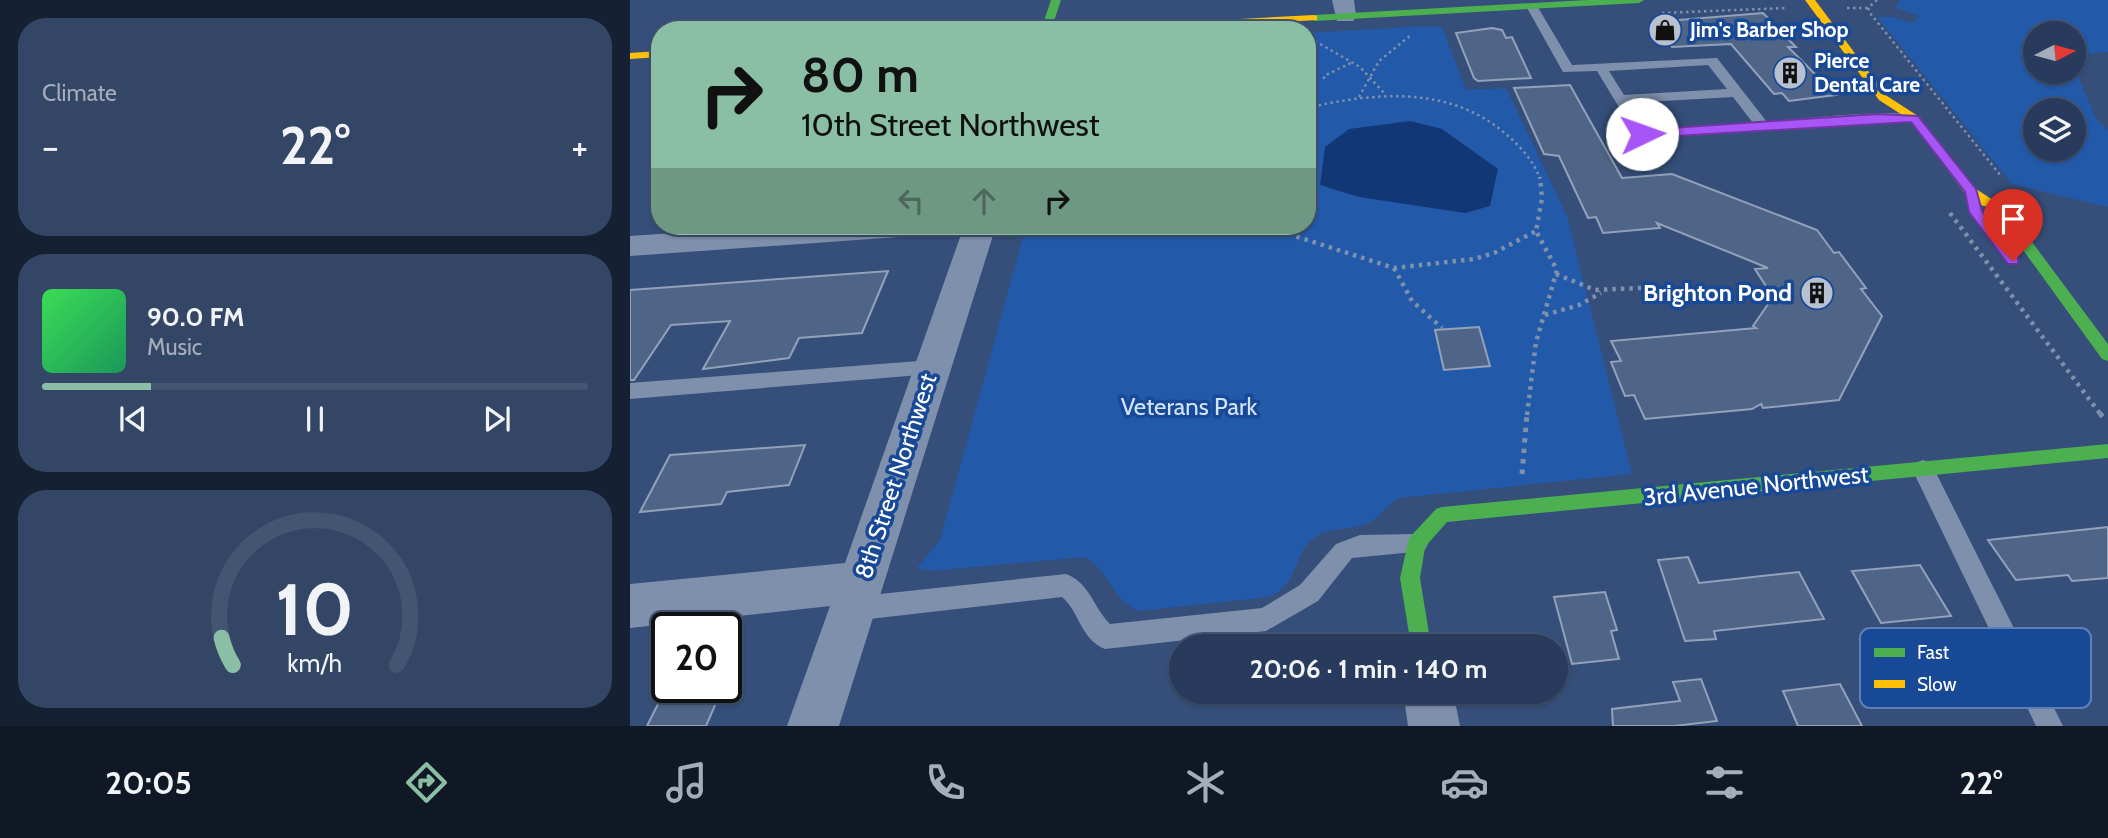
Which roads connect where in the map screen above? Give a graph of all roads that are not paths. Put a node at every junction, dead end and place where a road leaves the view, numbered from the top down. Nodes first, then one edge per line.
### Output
1 (1056, 0) edge
2 (1639, 0) edge
3 (1810, 0) edge
4 (1475, 4) edge
5 (1532, 6) junction
6 (1344, 8) edge
7 (1049, 21) edge
8 (1194, 21) edge
9 (651, 55) edge
10 (630, 56) edge
11 (1601, 68) junction
12 (1909, 91) dead end
13 (1736, 93) junction
14 (1620, 99) junction
15 (1914, 118) junction
16 (1762, 127) junction
17 (1971, 192) junction
18 (1981, 220) dead end
19 (786, 235) edge
20 (977, 235) edge
21 (630, 246) edge
22 (2108, 355) edge
23 (932, 367) junction
24 (630, 391) edge
25 (2108, 451) edge
26 (1923, 469) junction
27 (1416, 544) junction
28 (857, 595) junction
29 (630, 606) edge
30 (2002, 628) edge
31 (1419, 634) edge
32 (1430, 704) edge
33 (2041, 708) edge
34 (813, 726) edge
35 (1434, 726) edge
36 (2050, 726) edge

1 - 7 street
2 - 5 street
3 - 15 street
4 - 5 street
4 - 6 street
5 - 11 lane
6 - 8 street
9 - 10 street
11 - 13 lane
11 - 14 lane
12 - 15 street
13 - 14 lane
13 - 16 lane
14 - 16 lane
15 - 16 lane
15 - 17 street
17 - 18 street
17 - 22 street
19 - 21 street
20 - 23 street, 8th Street Northwest
23 - 24 lane
23 - 28 street, 8th Street Northwest
25 - 26 street, 3rd Avenue Northwest
26 - 27 street, 3rd Avenue Northwest
26 - 30 lane
27 - 28 lane
27 - 31 street
28 - 29 street
28 - 34 street, 8th Street Northwest
32 - 35 street
33 - 36 lane

